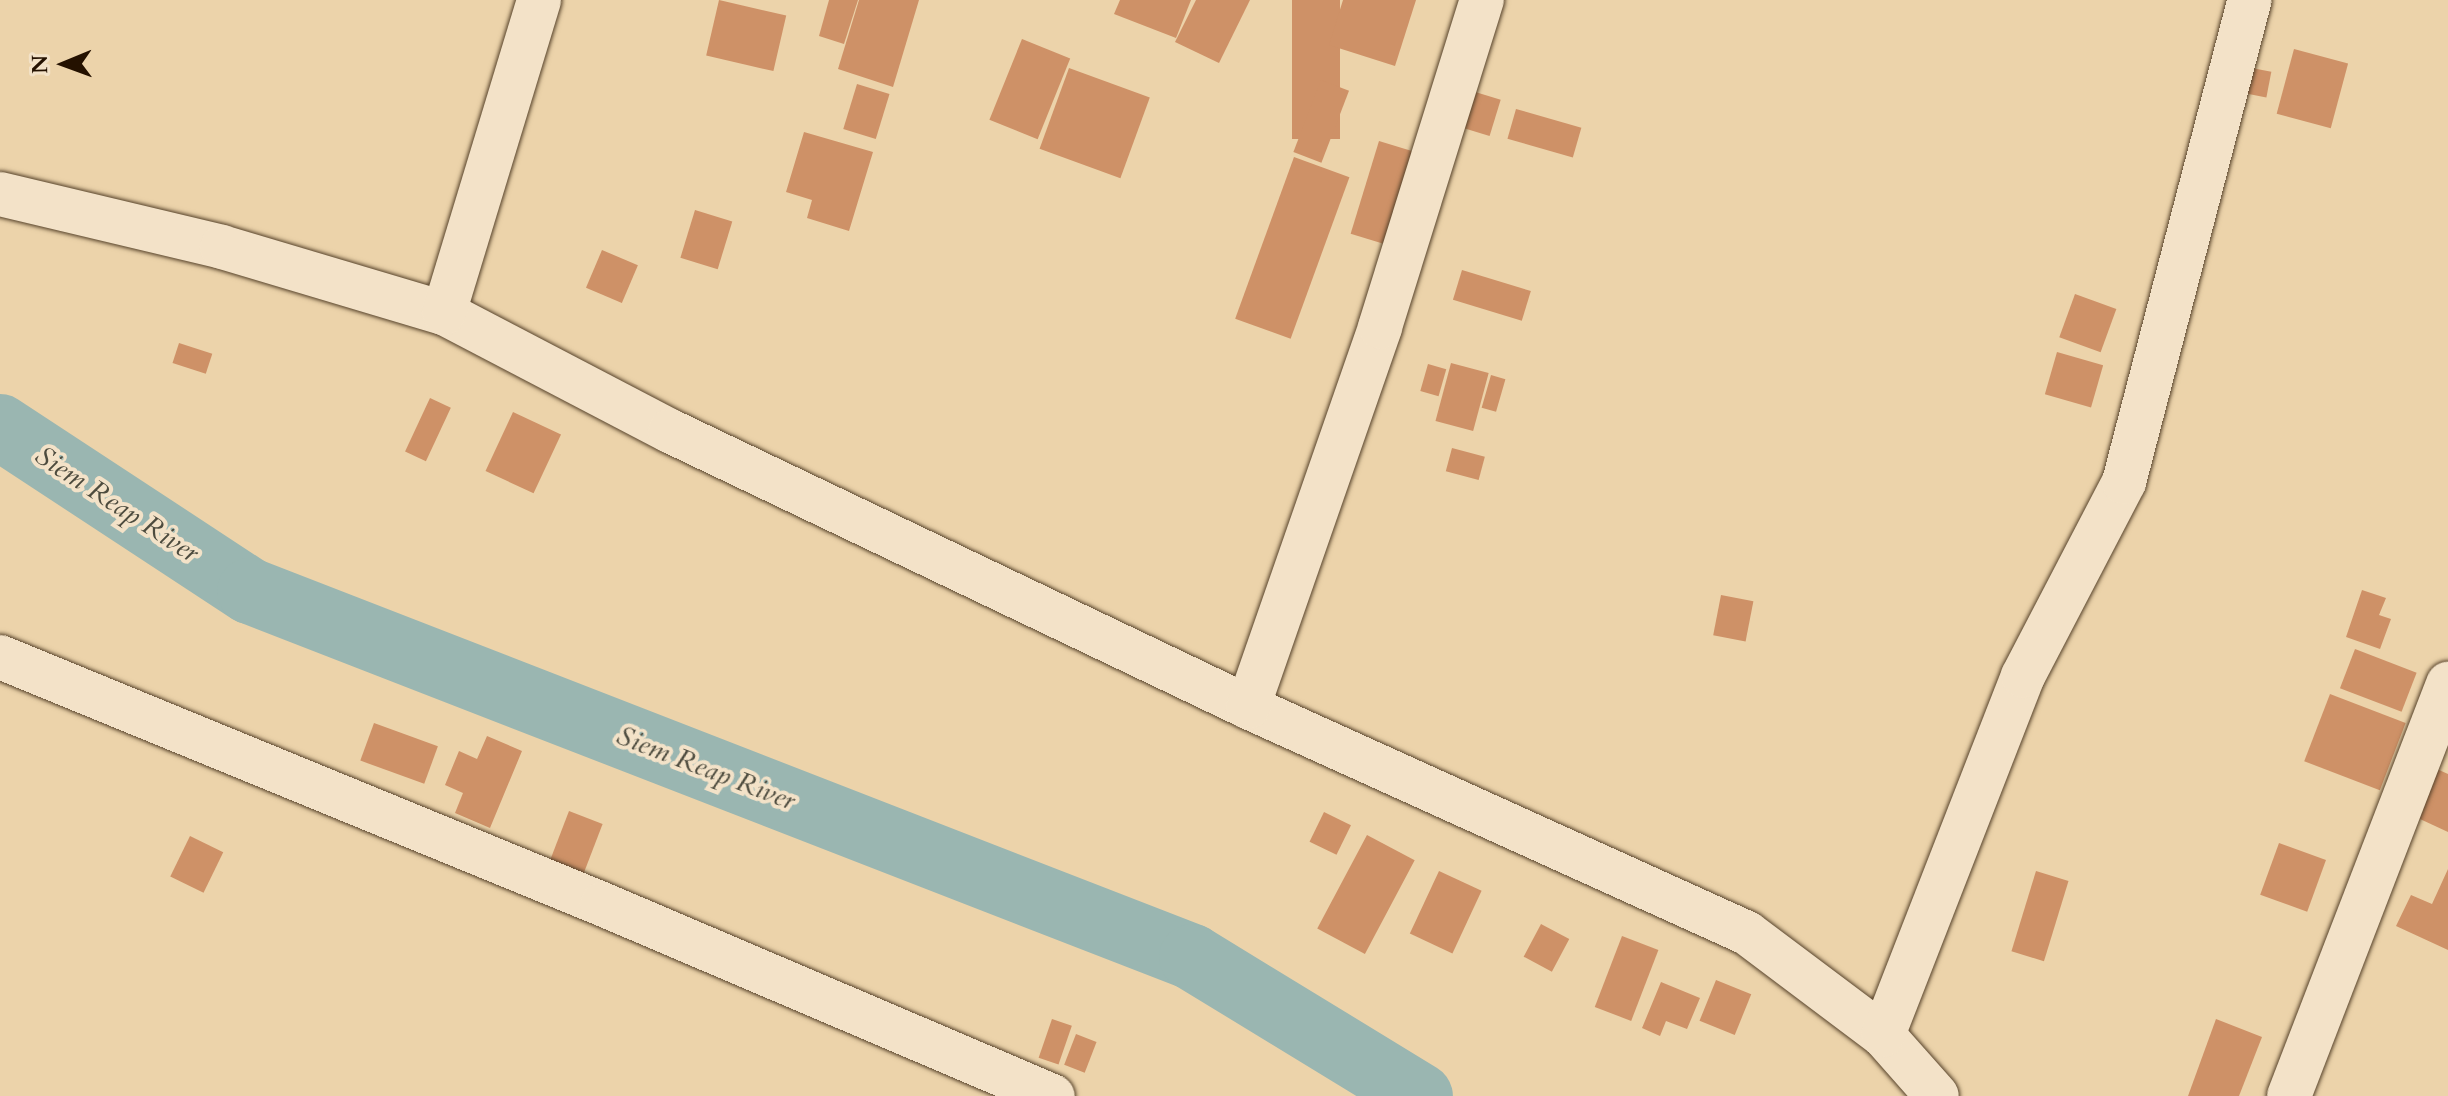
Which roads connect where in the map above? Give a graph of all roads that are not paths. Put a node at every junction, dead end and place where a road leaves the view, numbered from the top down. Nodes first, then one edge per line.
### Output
1 (539, 0) edge
2 (1482, 0) edge
3 (2250, 0) edge
4 (0, 194) edge
5 (444, 313) junction
6 (0, 657) edge
7 (2448, 684) edge
8 (1248, 707) junction
9 (1883, 1035) junction
10 (1053, 1096) edge
11 (1937, 1096) edge
12 (2289, 1096) edge

1 - 5 street
2 - 8 street
3 - 9 street
4 - 5 street
5 - 8 street
6 - 10 street
7 - 12 street
8 - 9 street
9 - 11 street

